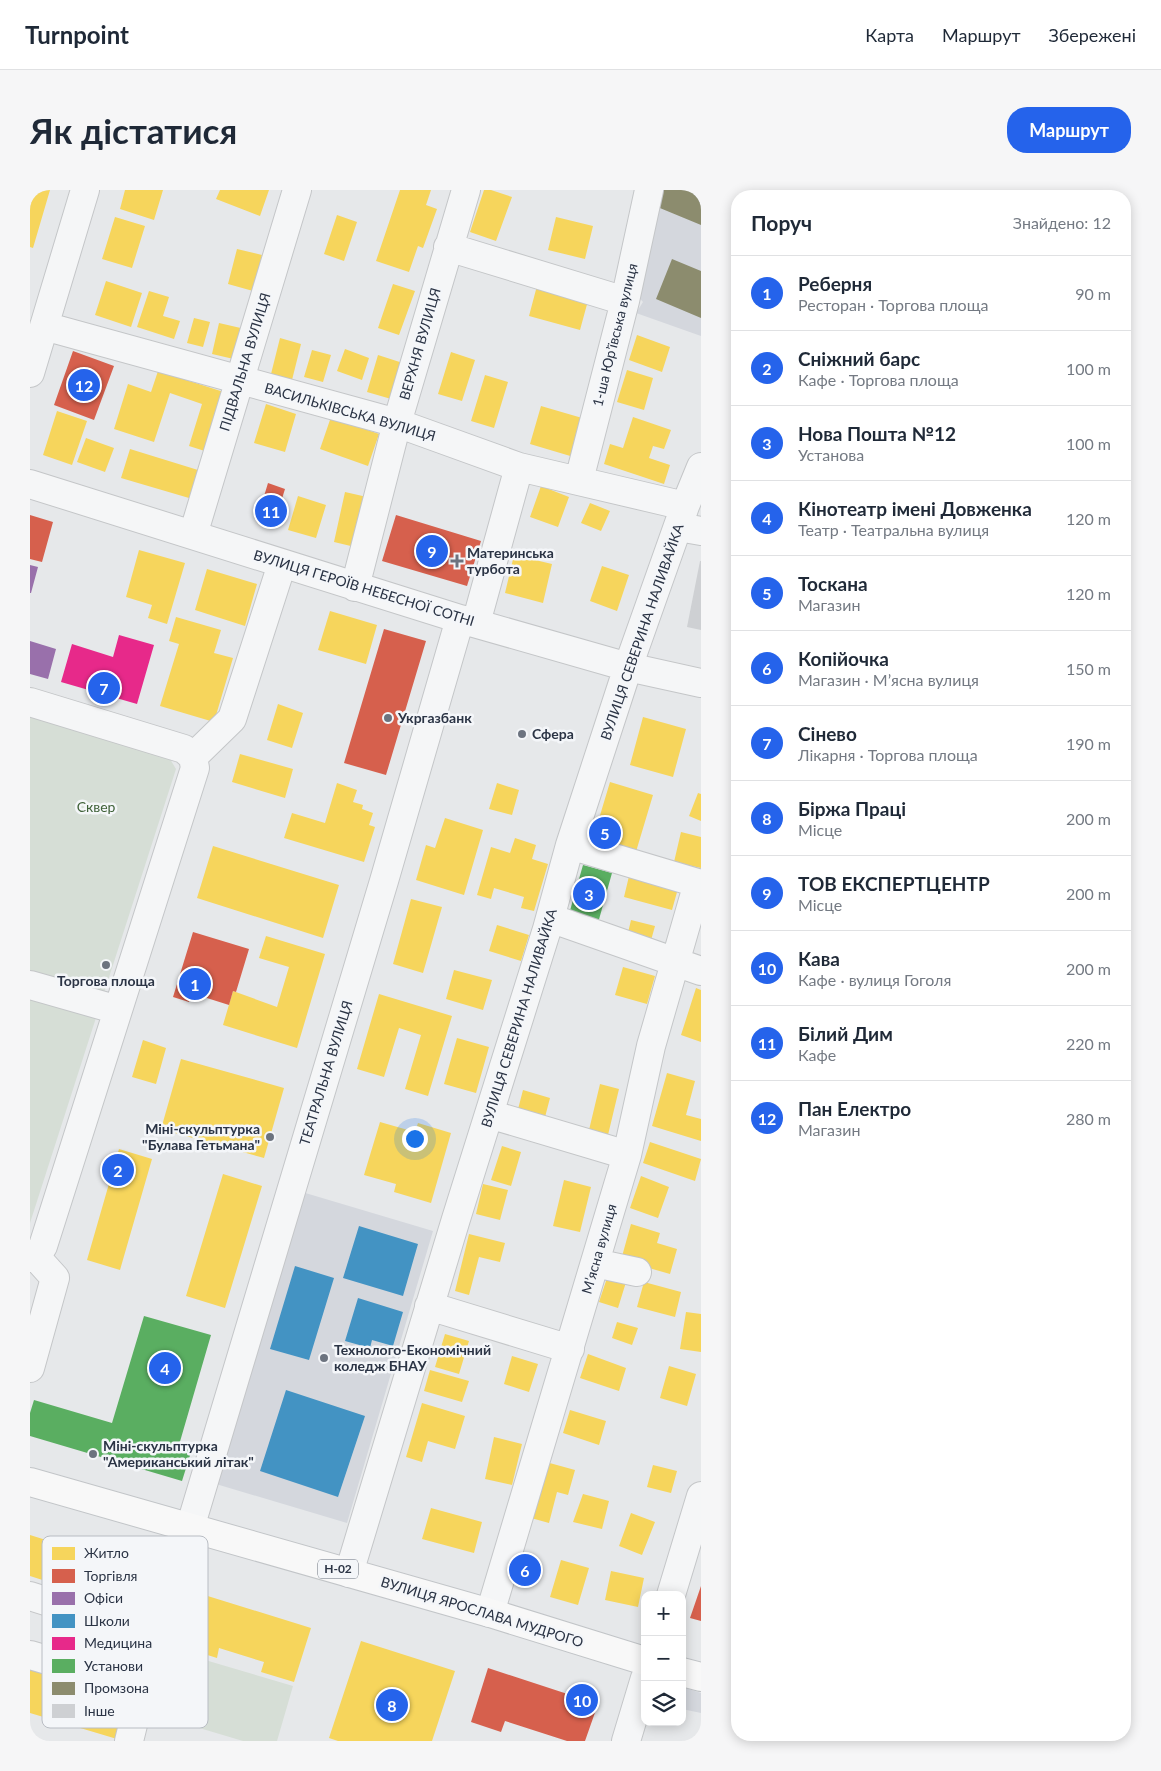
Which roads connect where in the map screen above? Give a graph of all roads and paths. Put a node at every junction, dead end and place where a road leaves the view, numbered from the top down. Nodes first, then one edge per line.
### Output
1 (84, 190) edge
2 (296, 190) edge
3 (466, 190) edge
4 (650, 190) edge
5 (439, 258) junction
6 (625, 300) junction
7 (44, 326) junction
8 (30, 373) edge
9 (240, 380) junction
10 (398, 423) junction
11 (519, 467) junction
12 (701, 467) edge
13 (579, 480) junction
14 (30, 484) edge
15 (688, 521) edge
16 (193, 535) junction
17 (282, 564) junction
18 (355, 587) junction
19 (468, 621) junction
20 (628, 667) junction
21 (701, 683) edge
22 (30, 702) edge
23 (193, 757) junction
24 (570, 845) junction
25 (700, 884) edge
26 (550, 918) junction
27 (688, 967) edge
28 (30, 985) edge
29 (118, 1010) junction
30 (488, 1114) junction
31 (626, 1154) junction
32 (33, 1257) edge
33 (595, 1263) junction
34 (637, 1272) dead end
35 (429, 1306) junction
36 (570, 1349) junction
37 (30, 1368) edge
38 (30, 1482) edge
39 (701, 1496) edge
40 (191, 1527) junction
41 (188, 1536) edge
42 (349, 1573) junction
43 (672, 1591) edge
44 (30, 1596) edge
45 (42, 1600) edge
46 (490, 1613) junction
47 (30, 1655) edge
48 (42, 1659) edge
49 (641, 1660) edge
50 (686, 1673) edge
51 (701, 1677) edge
52 (644, 1681) edge
53 (132, 1728) edge
54 (129, 1741) edge
55 (626, 1741) edge

1 - 7 street
2 - 9 street, ПІДВАЛЬНА ВУЛИЦЯ
3 - 5 street, ВЕРХНЯ ВУЛИЦЯ
4 - 6 street, 1-ша Юрʼївська вулиця
5 - 6 street
5 - 10 street, ВЕРХНЯ ВУЛИЦЯ
6 - 13 street, 1-ша Юрʼївська вулиця
7 - 8 street
7 - 9 street, ВАСИЛЬКІВСЬКА ВУЛИЦЯ
9 - 10 street, ВАСИЛЬКІВСЬКА ВУЛИЦЯ
9 - 16 street, ПІДВАЛЬНА ВУЛИЦЯ
10 - 11 street, ВАСИЛЬКІВСЬКА ВУЛИЦЯ
10 - 18 street, ВЕРХНЯ ВУЛИЦЯ
11 - 13 street, ВАСИЛЬКІВСЬКА ВУЛИЦЯ
11 - 19 street, ТЕАТРАЛЬНА ВУЛИЦЯ
12 - 15 street, ВУЛИЦЯ СЕВЕРИНА НАЛИВАЙКА
13 - 15 street, ВАСИЛЬКІВСЬКА ВУЛИЦЯ
14 - 16 street, ВУЛИЦЯ ГЕРОЇВ НЕБЕСНОЇ СОТНІ
15 - 20 street, ВУЛИЦЯ СЕВЕРИНА НАЛИВАЙКА
16 - 17 street, ВУЛИЦЯ ГЕРОЇВ НЕБЕСНОЇ СОТНІ
17 - 18 street, ВУЛИЦЯ ГЕРОЇВ НЕБЕСНОЇ СОТНІ
17 - 23 street
18 - 19 street, ВУЛИЦЯ ГЕРОЇВ НЕБЕСНОЇ СОТНІ
19 - 20 street, ВУЛИЦЯ ГЕРОЇВ НЕБЕСНОЇ СОТНІ
19 - 40 street, ТЕАТРАЛЬНА ВУЛИЦЯ
20 - 21 street, ВУЛИЦЯ ГЕРОЇВ НЕБЕСНОЇ СОТНІ
20 - 24 street, ВУЛИЦЯ СЕВЕРИНА НАЛИВАЙКА
22 - 23 street
23 - 29 street
24 - 25 street
24 - 26 street, ВУЛИЦЯ СЕВЕРИНА НАЛИВАЙКА
25 - 27 street, Мʼясна вулиця
26 - 27 street
26 - 30 street, ВУЛИЦЯ СЕВЕРИНА НАЛИВАЙКА
27 - 31 street, Мʼясна вулиця
28 - 29 street
29 - 32 street
30 - 31 street
30 - 35 street, ВУЛИЦЯ СЕВЕРИНА НАЛИВАЙКА
31 - 33 street, Мʼясна вулиця
32 - 37 street
33 - 34 street
33 - 36 street, Мʼясна вулиця
35 - 36 street
35 - 42 street, ВУЛИЦЯ СЕВЕРИНА НАЛИВАЙКА
36 - 46 street, Мʼясна вулиця
38 - 40 main road, ВУЛИЦЯ ЯРОСЛАВА МУДРОГО / Н-02
39 - 43 street
40 - 41 street, ТЕАТРАЛЬНА ВУЛИЦЯ
40 - 42 main road, ВУЛИЦЯ ЯРОСЛАВА МУДРОГО / Н-02
42 - 46 main road, ВУЛИЦЯ ЯРОСЛАВА МУДРОГО / Н-02
44 - 45 street
46 - 49 main road, ВУЛИЦЯ ЯРОСЛАВА МУДРОГО / Н-02
47 - 48 street
50 - 51 main road
52 - 55 street
53 - 54 street, ТЕАТРАЛЬНА ВУЛИЦЯ

